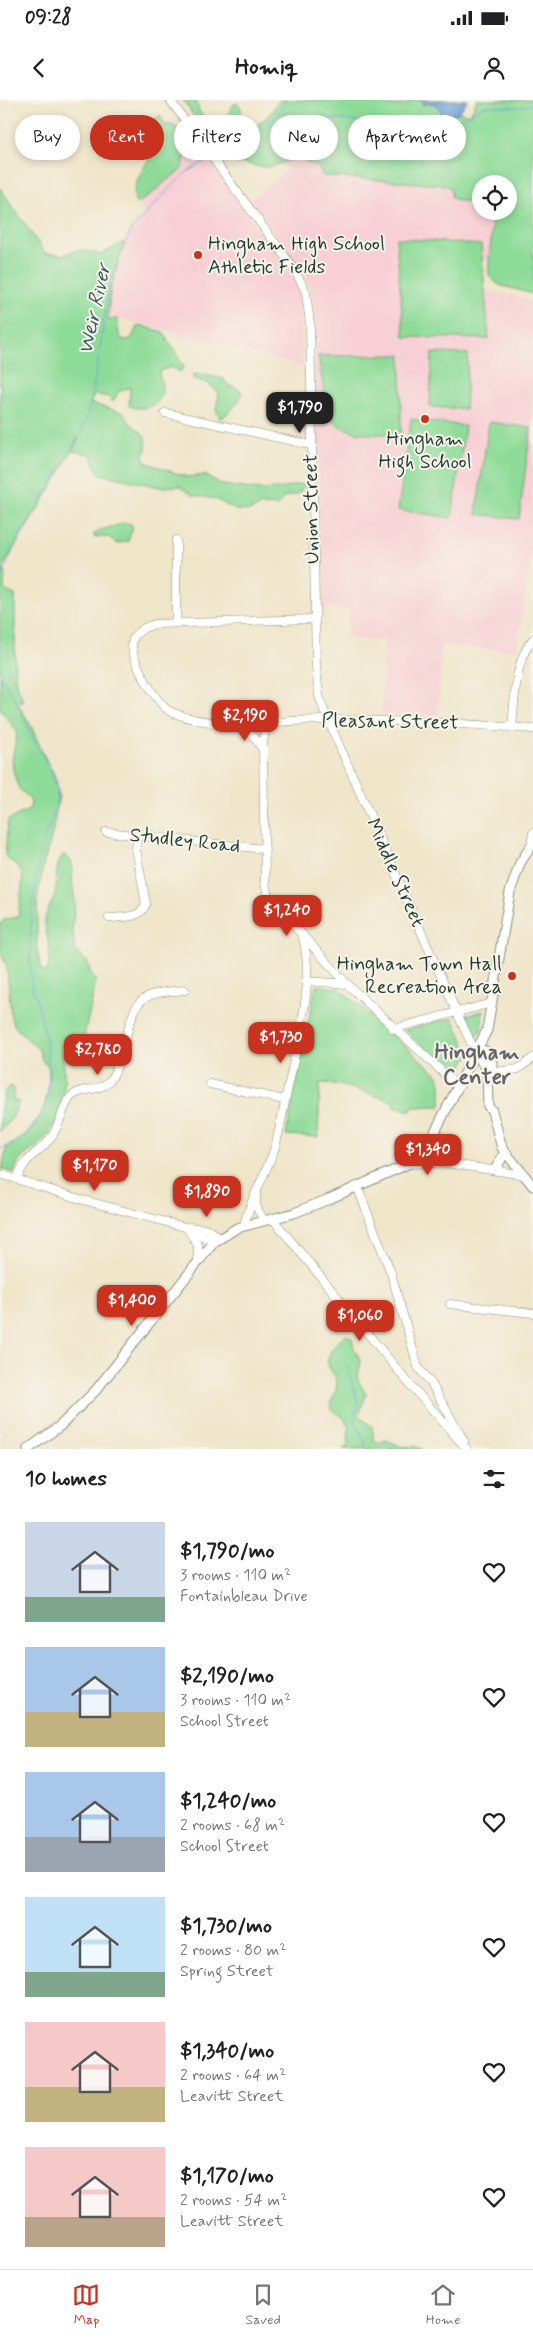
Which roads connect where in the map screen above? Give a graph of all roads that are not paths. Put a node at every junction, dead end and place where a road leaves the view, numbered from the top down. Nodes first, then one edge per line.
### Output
1 (170, 100) edge
2 (165, 413) dead end
3 (311, 445) junction
4 (176, 540) dead end
5 (315, 619) junction
6 (176, 623) junction
7 (533, 639) edge
8 (328, 720) junction
9 (244, 724) junction
10 (266, 724) junction
11 (512, 728) junction
12 (533, 730) edge
13 (264, 751) junction
14 (106, 832) dead end
15 (533, 833) edge
16 (137, 836) junction
17 (532, 845) edge
18 (265, 849) junction
19 (109, 918) dead end
20 (302, 936) junction
21 (306, 981) junction
22 (347, 984) junction
23 (185, 990) dead end
24 (492, 1003) junction
25 (456, 1011) junction
26 (393, 1029) junction
27 (478, 1052) junction
28 (533, 1058) edge
29 (490, 1072) junction
30 (210, 1084) dead end
31 (459, 1087) junction
32 (285, 1100) junction
33 (504, 1152) junction
34 (424, 1154) junction
35 (446, 1163) junction
36 (408, 1164) junction
37 (495, 1170) junction
38 (0, 1174) edge
39 (524, 1175) junction
40 (17, 1180) junction
41 (532, 1183) edge
42 (357, 1186) junction
43 (258, 1190) junction
44 (268, 1219) junction
45 (244, 1225) junction
46 (185, 1227) junction
47 (217, 1240) junction
48 (198, 1259) junction
49 (450, 1304) dead end
50 (533, 1313) edge
51 (28, 1449) edge
52 (468, 1449) edge

1 - 3 street, Union Street
2 - 3 street
3 - 5 street, Union Street
4 - 6 street
5 - 6 street
5 - 8 street, Union Street
6 - 9 street, Pleasant Street
7 - 11 street
8 - 10 street, Pleasant Street
8 - 11 street, Pleasant Street
8 - 25 street, Middle Street
9 - 10 street, Pleasant Street
9 - 13 street
10 - 13 street
11 - 12 street, Pleasant Street
13 - 18 street
14 - 16 street, Studley Road
15 - 17 street
16 - 18 street, Studley Road
16 - 19 street
17 - 24 main road
18 - 20 street
20 - 21 street
20 - 22 street
21 - 22 street
21 - 32 street
22 - 26 street
23 - 40 street
24 - 25 street
24 - 27 main road
25 - 26 street
25 - 27 street, Middle Street
26 - 31 street
27 - 29 main road
27 - 31 main road
28 - 29 street
29 - 33 main road
30 - 32 street
31 - 34 main road
32 - 43 street
33 - 37 main road
33 - 39 main road
34 - 35 street
34 - 36 main road
35 - 36 street
35 - 37 street
36 - 42 main road
37 - 39 street
38 - 40 street
39 - 41 main road
40 - 46 street
42 - 44 main road
42 - 52 street
43 - 44 street
43 - 45 street
44 - 45 main road
44 - 52 street
45 - 47 main road
46 - 47 street
46 - 48 street
47 - 48 main road
48 - 51 main road
49 - 50 street

